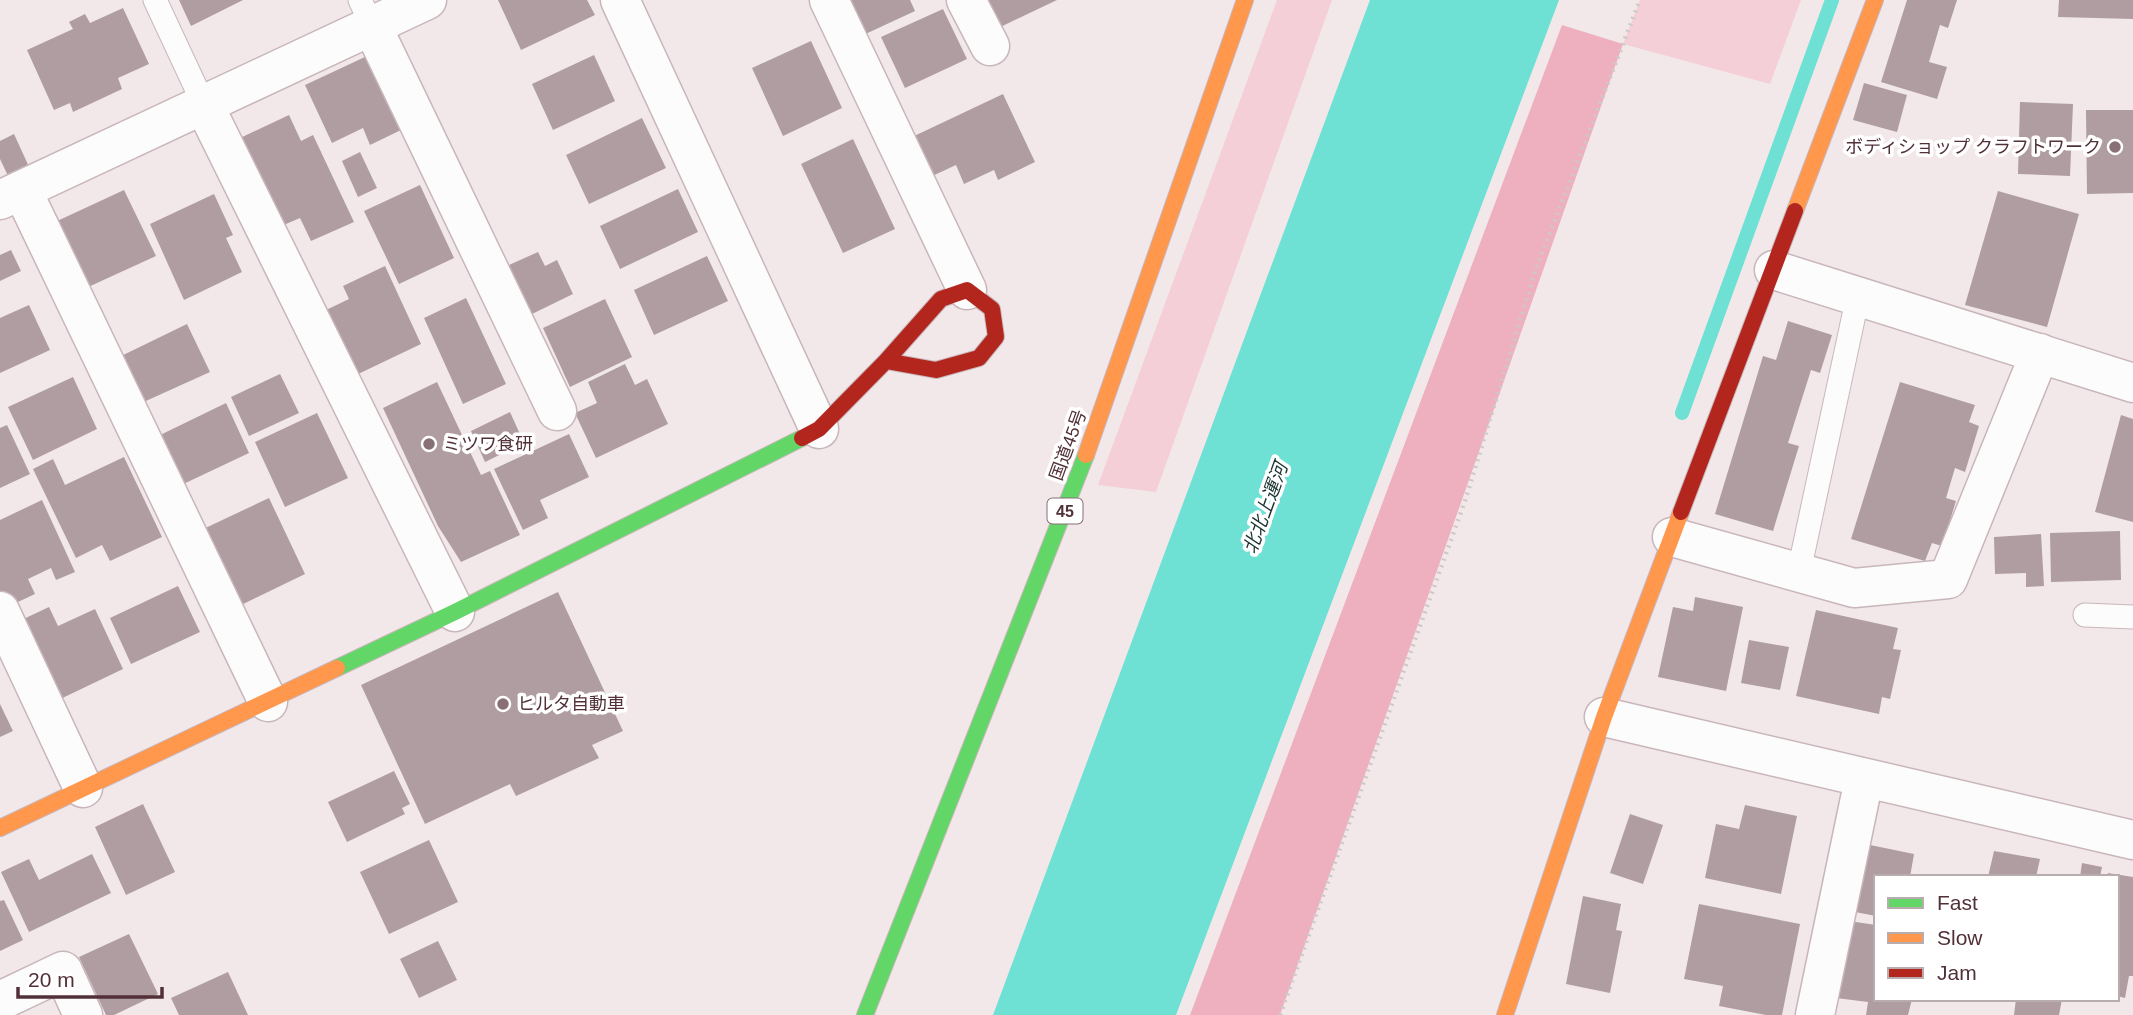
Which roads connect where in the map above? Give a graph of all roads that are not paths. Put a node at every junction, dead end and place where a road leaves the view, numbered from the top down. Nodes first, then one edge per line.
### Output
1 (155, 0) edge
2 (427, 0) edge
3 (621, 0) edge
4 (829, 0) edge
5 (966, 0) edge
6 (1245, 0) edge
7 (1875, 0) edge
8 (366, 13) edge
9 (990, 46) dead end
10 (204, 105) junction
11 (11, 195) edge
12 (1774, 270) junction
13 (967, 290) junction
14 (1858, 296) junction
15 (2040, 353) junction
16 (886, 361) junction
17 (2133, 383) edge
18 (557, 411) dead end
19 (819, 429) junction
20 (1672, 537) junction
21 (1798, 571) junction
22 (0, 611) edge
23 (455, 612) junction
24 (2085, 615) dead end
25 (2133, 617) edge
26 (268, 702) junction
27 (1604, 716) junction
28 (1864, 779) junction
29 (83, 788) junction
30 (0, 828) edge
31 (2133, 839) edge
32 (0, 1001) edge
33 (83, 1015) edge
34 (866, 1015) edge
35 (1505, 1015) edge
36 (1815, 1015) edge

1 - 10 lane
2 - 8 street
3 - 19 street
4 - 13 street
5 - 9 street
6 - 34 main road, 国道45号 / 45
7 - 12 main road
8 - 10 street
8 - 18 street
10 - 11 street
10 - 23 street
11 - 26 street
12 - 14 street
12 - 20 main road
13 - 16 main road
13 - 16 main road
14 - 15 street
14 - 21 lane
15 - 17 street
15 - 21 street
16 - 19 main road
19 - 23 main road
20 - 21 street
20 - 27 main road
22 - 29 street
23 - 26 main road
24 - 25 lane
26 - 29 main road
27 - 28 street
27 - 35 main road
28 - 31 street
28 - 36 street
29 - 30 main road
32 - 33 street

